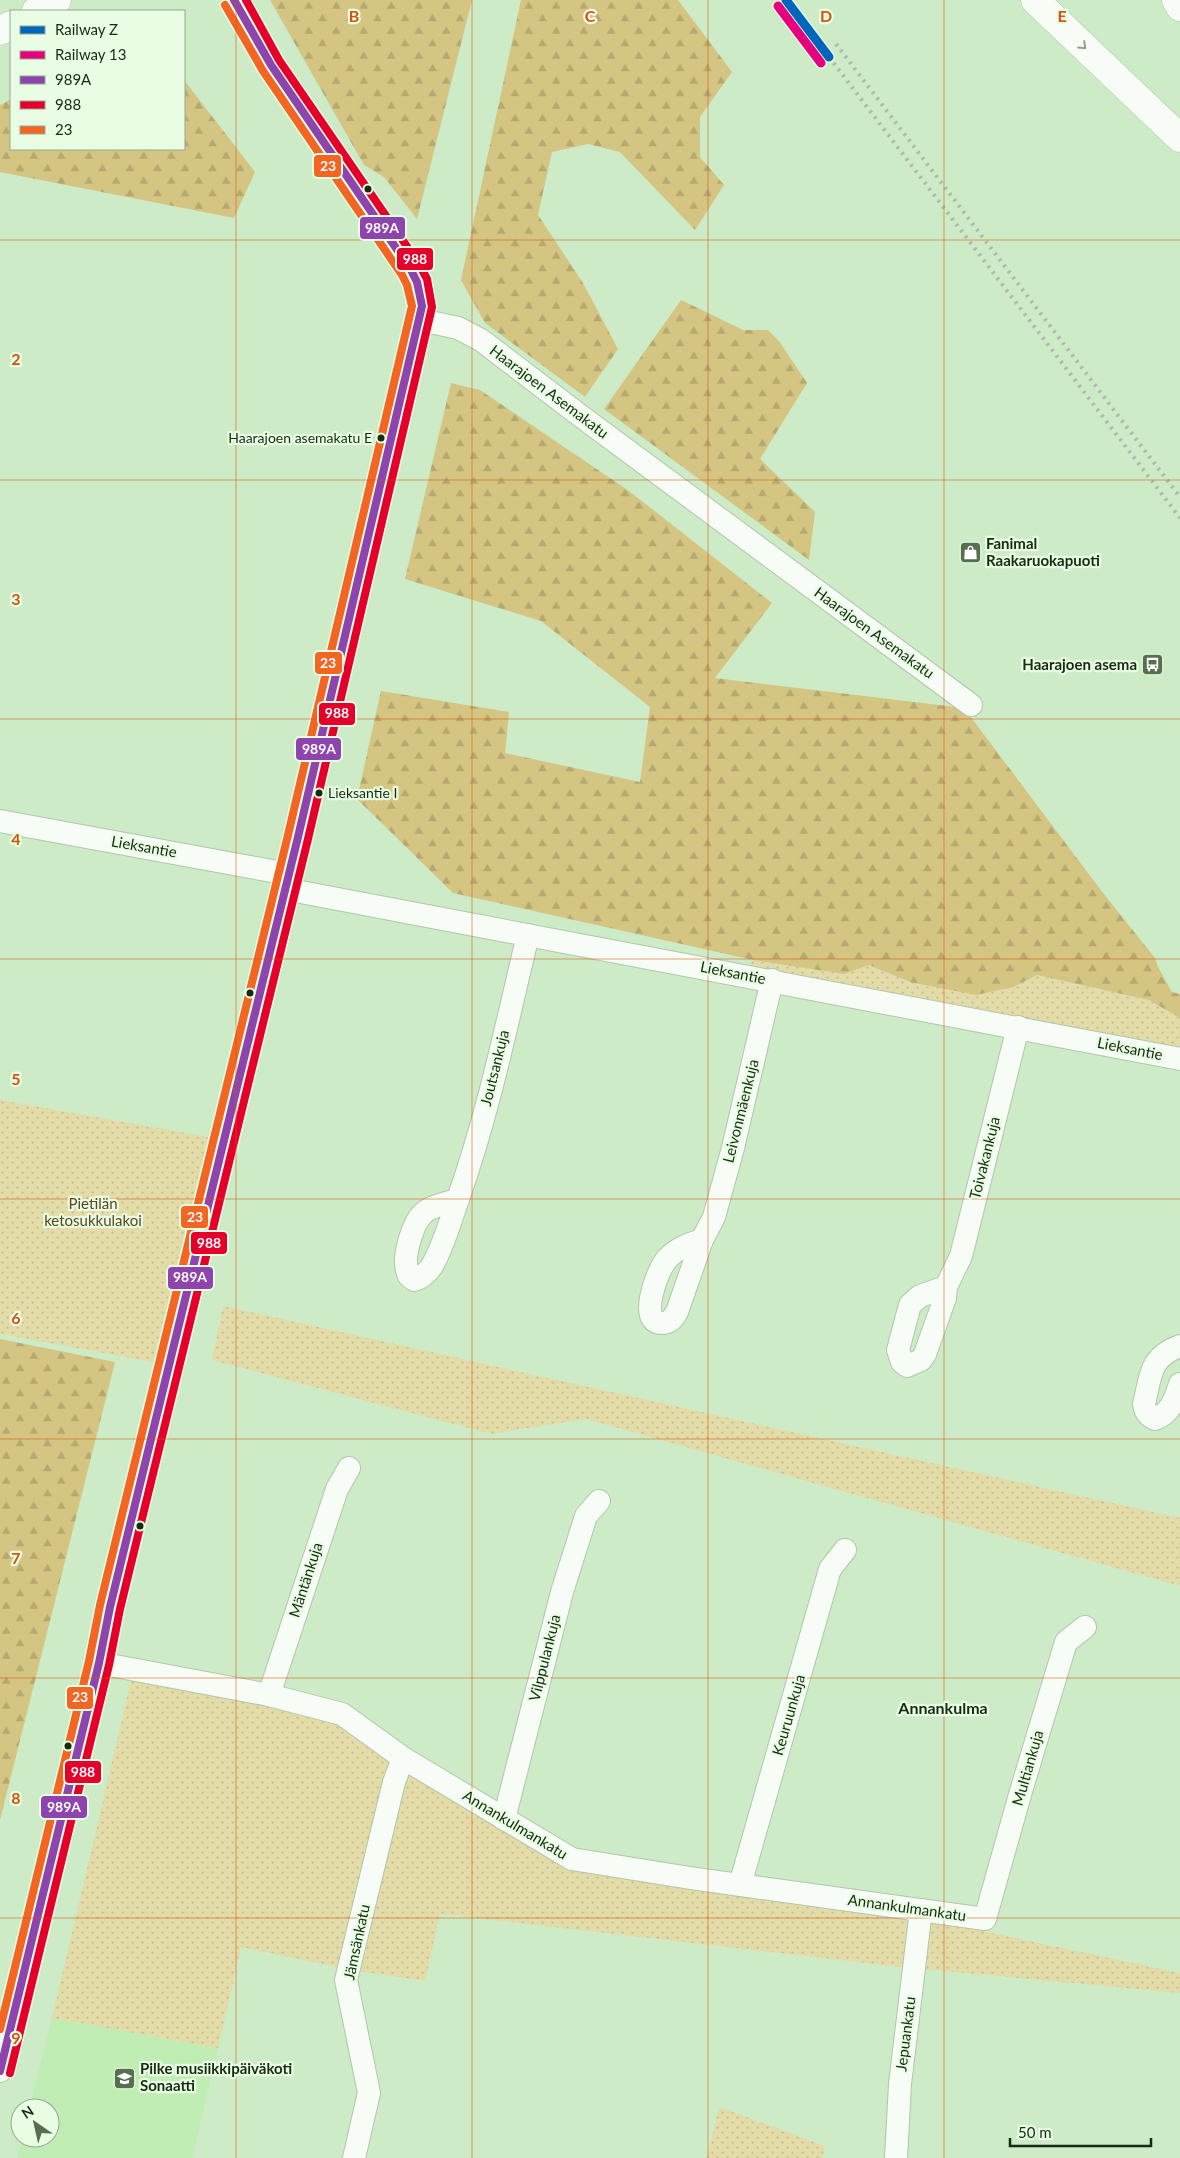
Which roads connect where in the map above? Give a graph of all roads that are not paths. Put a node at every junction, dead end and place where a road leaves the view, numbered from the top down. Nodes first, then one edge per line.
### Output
1 (57, 0) edge
2 (234, 0) edge
3 (1035, 0) edge
4 (1176, 0) edge
5 (1180, 7) edge
6 (38, 10) edge
7 (1180, 138) edge
8 (420, 320) junction
9 (971, 705) dead end
10 (0, 821) edge
11 (286, 881) junction
12 (528, 935) junction
13 (772, 980) junction
14 (1018, 1027) junction
15 (1180, 1059) edge
16 (458, 1200) dead end
17 (702, 1240) dead end
18 (946, 1287) dead end
19 (1180, 1346) edge
20 (1180, 1384) edge
21 (349, 1468) dead end
22 (599, 1501) dead end
23 (845, 1550) dead end
24 (1085, 1626) dead end
25 (99, 1663) junction
26 (269, 1695) junction
27 (403, 1758) junction
28 (504, 1820) junction
29 (740, 1885) junction
30 (921, 1910) junction
31 (985, 1919) joint
32 (0, 2071) edge
33 (354, 2158) edge
34 (896, 2158) edge

1 - 6 main road
2 - 8 street
3 -> 7 main road
4 - 5 main road
8 - 9 street, Haarajoen Asemakatu
8 - 11 street
10 - 11 street, Lieksantie
11 - 12 street, Lieksantie
11 - 25 street
12 - 13 street, Lieksantie
12 - 16 street, Joutsankuja
13 - 14 street, Lieksantie
13 - 17 street, Leivonmäenkuja
14 - 15 street, Lieksantie
14 - 18 street, Toivakankuja
19 - 20 street
21 - 26 street, Mäntänkuja
22 - 28 street, Vilppulankuja
23 - 29 street, Keuruunkuja
24 - 31 street, Multiankuja
25 - 26 street, Annankulmankatu
25 - 32 street
26 - 27 street, Annankulmankatu
27 - 28 street, Annankulmankatu
27 - 33 street, Jämsänkatu
28 - 29 street, Annankulmankatu
29 - 30 street, Annankulmankatu
30 - 31 street, Annankulmankatu
30 - 34 street, Jepuankatu

